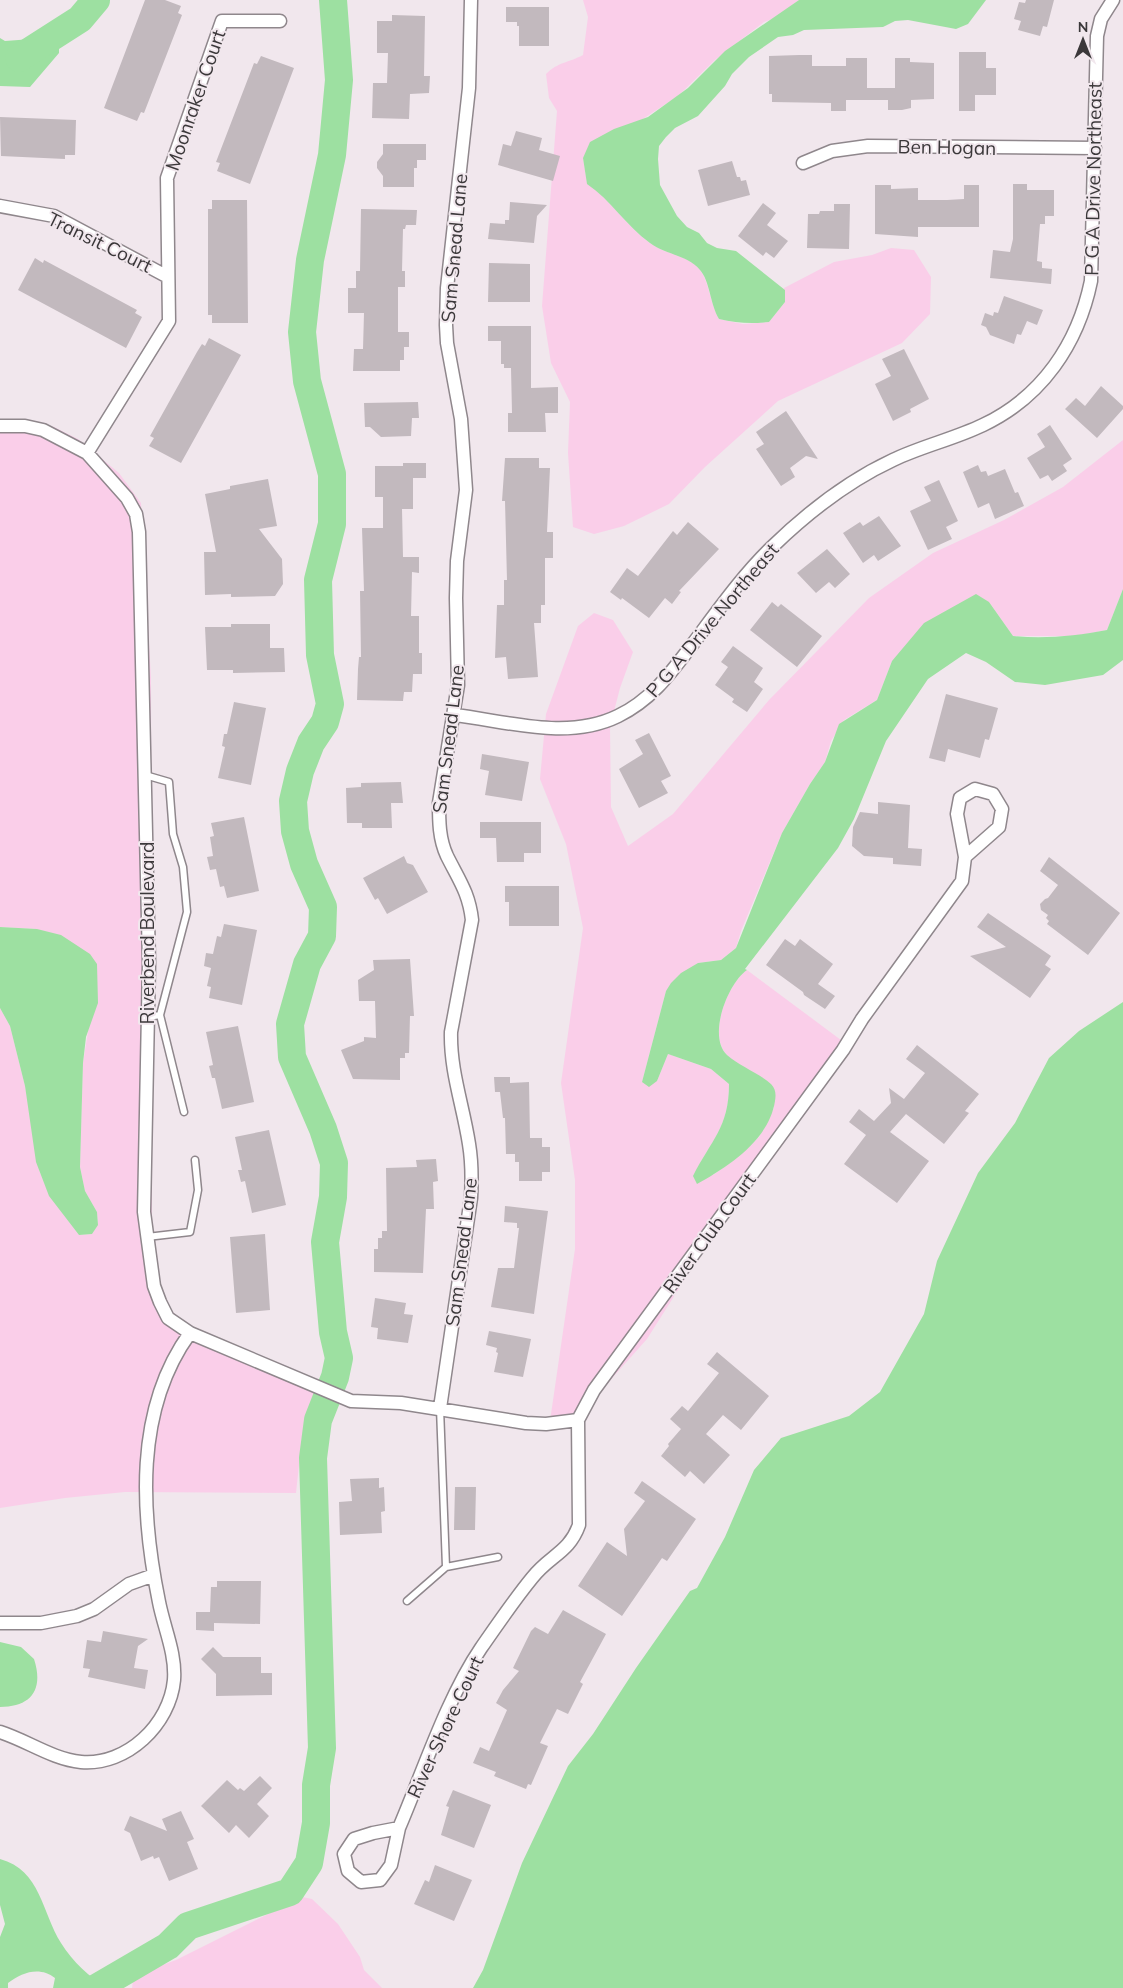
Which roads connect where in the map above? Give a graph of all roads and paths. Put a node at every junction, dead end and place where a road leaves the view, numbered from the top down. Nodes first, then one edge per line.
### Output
1 (470, 0) edge
2 (1113, 0) edge
3 (280, 21) dead end
4 (1095, 148) junction
5 (803, 163) dead end
6 (0, 206) edge
7 (168, 277) junction
8 (0, 426) edge
9 (87, 453) junction
10 (454, 715) junction
11 (146, 775) junction
12 (965, 857) junction
13 (154, 1016) junction
14 (184, 1112) dead end
15 (195, 1160) dead end
16 (147, 1237) junction
17 (190, 1333) junction
18 (440, 1408) junction
19 (578, 1420) junction
20 (498, 1557) dead end
21 (446, 1567) junction
22 (154, 1575) junction
23 (407, 1601) dead end
24 (0, 1623) edge
25 (0, 1732) edge
26 (399, 1828) junction

1 - 10 street, Sam Snead Lane
2 - 4 street, P G A Drive Northeast
3 - 7 street, Moonraker Court
4 - 5 street, Ben Hogan
4 - 10 street, P G A Drive Northeast
6 - 7 street, Transit Court
7 - 9 street, Moonraker Court
8 - 9 street, Riverbend Boulevard
9 - 11 street, Riverbend Boulevard
10 - 18 street, Sam Snead Lane
11 - 13 street, Riverbend Boulevard
11 - 13 lane
12 - 12 street, River Club Court
12 - 19 street, River Club Court
13 - 14 lane
13 - 16 street, Riverbend Boulevard
15 - 16 lane
16 - 17 street, Riverbend Boulevard
17 - 18 street, Riverbend Boulevard
17 - 22 street
18 - 19 street
18 - 21 lane
19 - 26 street, River Shore Court
20 - 21 lane
21 - 23 lane
22 - 24 street
22 - 25 street
26 - 26 street, River Shore Court

